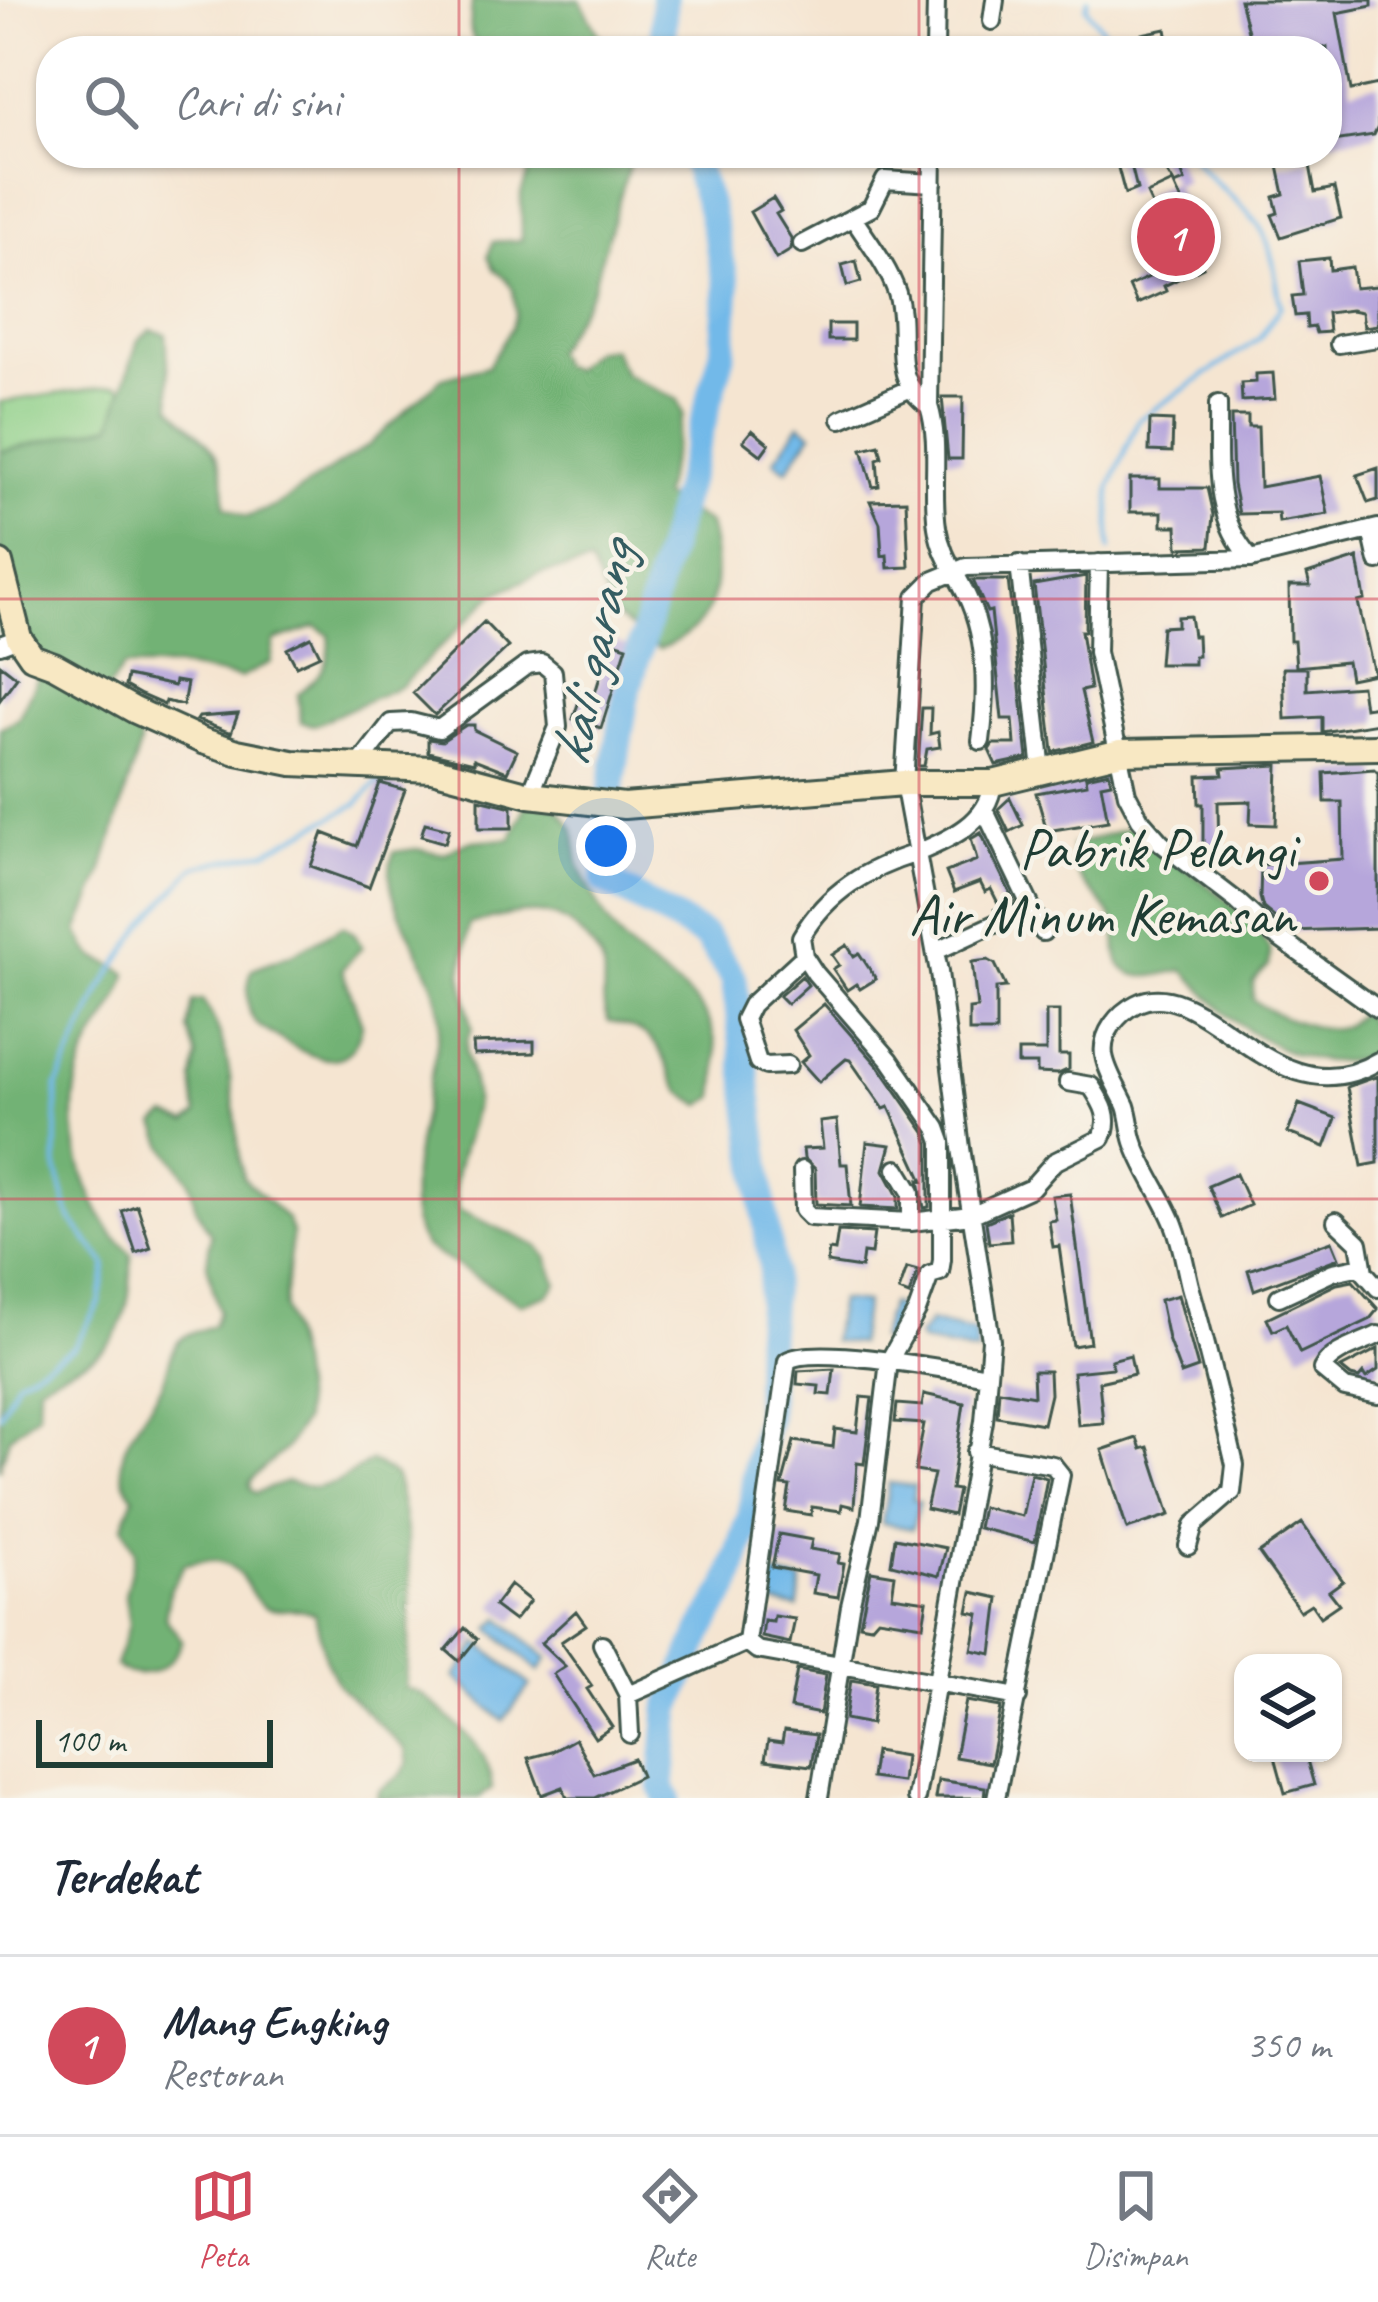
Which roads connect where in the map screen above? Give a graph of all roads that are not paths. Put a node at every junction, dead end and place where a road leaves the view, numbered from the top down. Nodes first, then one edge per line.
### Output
1 (936, 0) edge
2 (995, 0) edge
3 (992, 20) dead end
4 (935, 36) edge
5 (933, 168) edge
6 (933, 184) junction
7 (853, 218) junction
8 (802, 244) dead end
9 (1378, 338) edge
10 (1339, 344) dead end
11 (909, 389) junction
12 (1217, 404) dead end
13 (929, 406) junction
14 (841, 419) dead end
15 (1374, 529) edge
16 (1251, 559) junction
17 (1378, 561) edge
18 (1099, 562) junction
19 (0, 563) edge
20 (1019, 564) junction
21 (952, 570) junction
22 (9, 642) edge
23 (981, 741) dead end
24 (1378, 747) edge
25 (1120, 752) junction
26 (379, 767) junction
27 (1042, 771) junction
28 (904, 783) junction
29 (993, 783) junction
30 (532, 789) junction
31 (984, 809) junction
32 (917, 853) junction
33 (1031, 907) junction
34 (1043, 932) dead end
35 (936, 952) junction
36 (804, 956) junction
37 (1378, 1010) edge
38 (1378, 1061) edge
39 (788, 1065) dead end
40 (1068, 1082) dead end
41 (897, 1169) dead end
42 (802, 1170) dead end
43 (971, 1215) junction
44 (944, 1221) junction
45 (1336, 1221) dead end
46 (911, 1222) junction
47 (1362, 1266) junction
48 (1378, 1288) edge
49 (1279, 1297) dead end
50 (1378, 1335) edge
51 (890, 1361) junction
52 (987, 1376) junction
53 (1378, 1395) edge
54 (976, 1452) junction
55 (1188, 1546) dead end
56 (747, 1642) junction
57 (602, 1644) dead end
58 (839, 1664) junction
59 (934, 1683) junction
60 (628, 1695) junction
61 (1018, 1697) junction
62 (630, 1734) dead end
63 (819, 1798) edge
64 (916, 1798) edge
65 (996, 1798) edge

1 - 4 street
2 - 3 street
5 - 6 street
6 - 7 street
6 - 13 street
7 - 8 street
7 - 11 street
9 - 10 street
11 - 13 street
11 - 14 street
12 - 16 street
13 - 21 street
15 - 16 street
15 - 17 street
16 - 18 street
18 - 20 street
18 - 25 street
19 - 22 street
20 - 21 street
20 - 27 street
21 - 23 street
21 - 28 street
22 - 26 street
24 - 25 street
25 - 27 street
25 - 37 street
26 - 30 street
26 - 30 street
27 - 29 street
28 - 29 street
28 - 30 street
28 - 32 street
29 - 31 street
31 - 32 street
31 - 33 street
32 - 35 street
32 - 36 street
33 - 34 street
33 - 35 street
35 - 43 street
36 - 39 street
36 - 44 street
38 - 55 street
40 - 43 street
41 - 46 street
42 - 46 street
43 - 44 street
43 - 52 street
44 - 46 street
44 - 51 street
45 - 47 street
47 - 48 street
47 - 49 street
50 - 53 street
51 - 52 street
51 - 56 street
51 - 58 street
52 - 54 street
54 - 59 street
54 - 61 street
56 - 58 street
56 - 60 street
57 - 60 street
58 - 59 street
58 - 63 street
59 - 61 street
59 - 64 street
60 - 62 street
61 - 65 street

